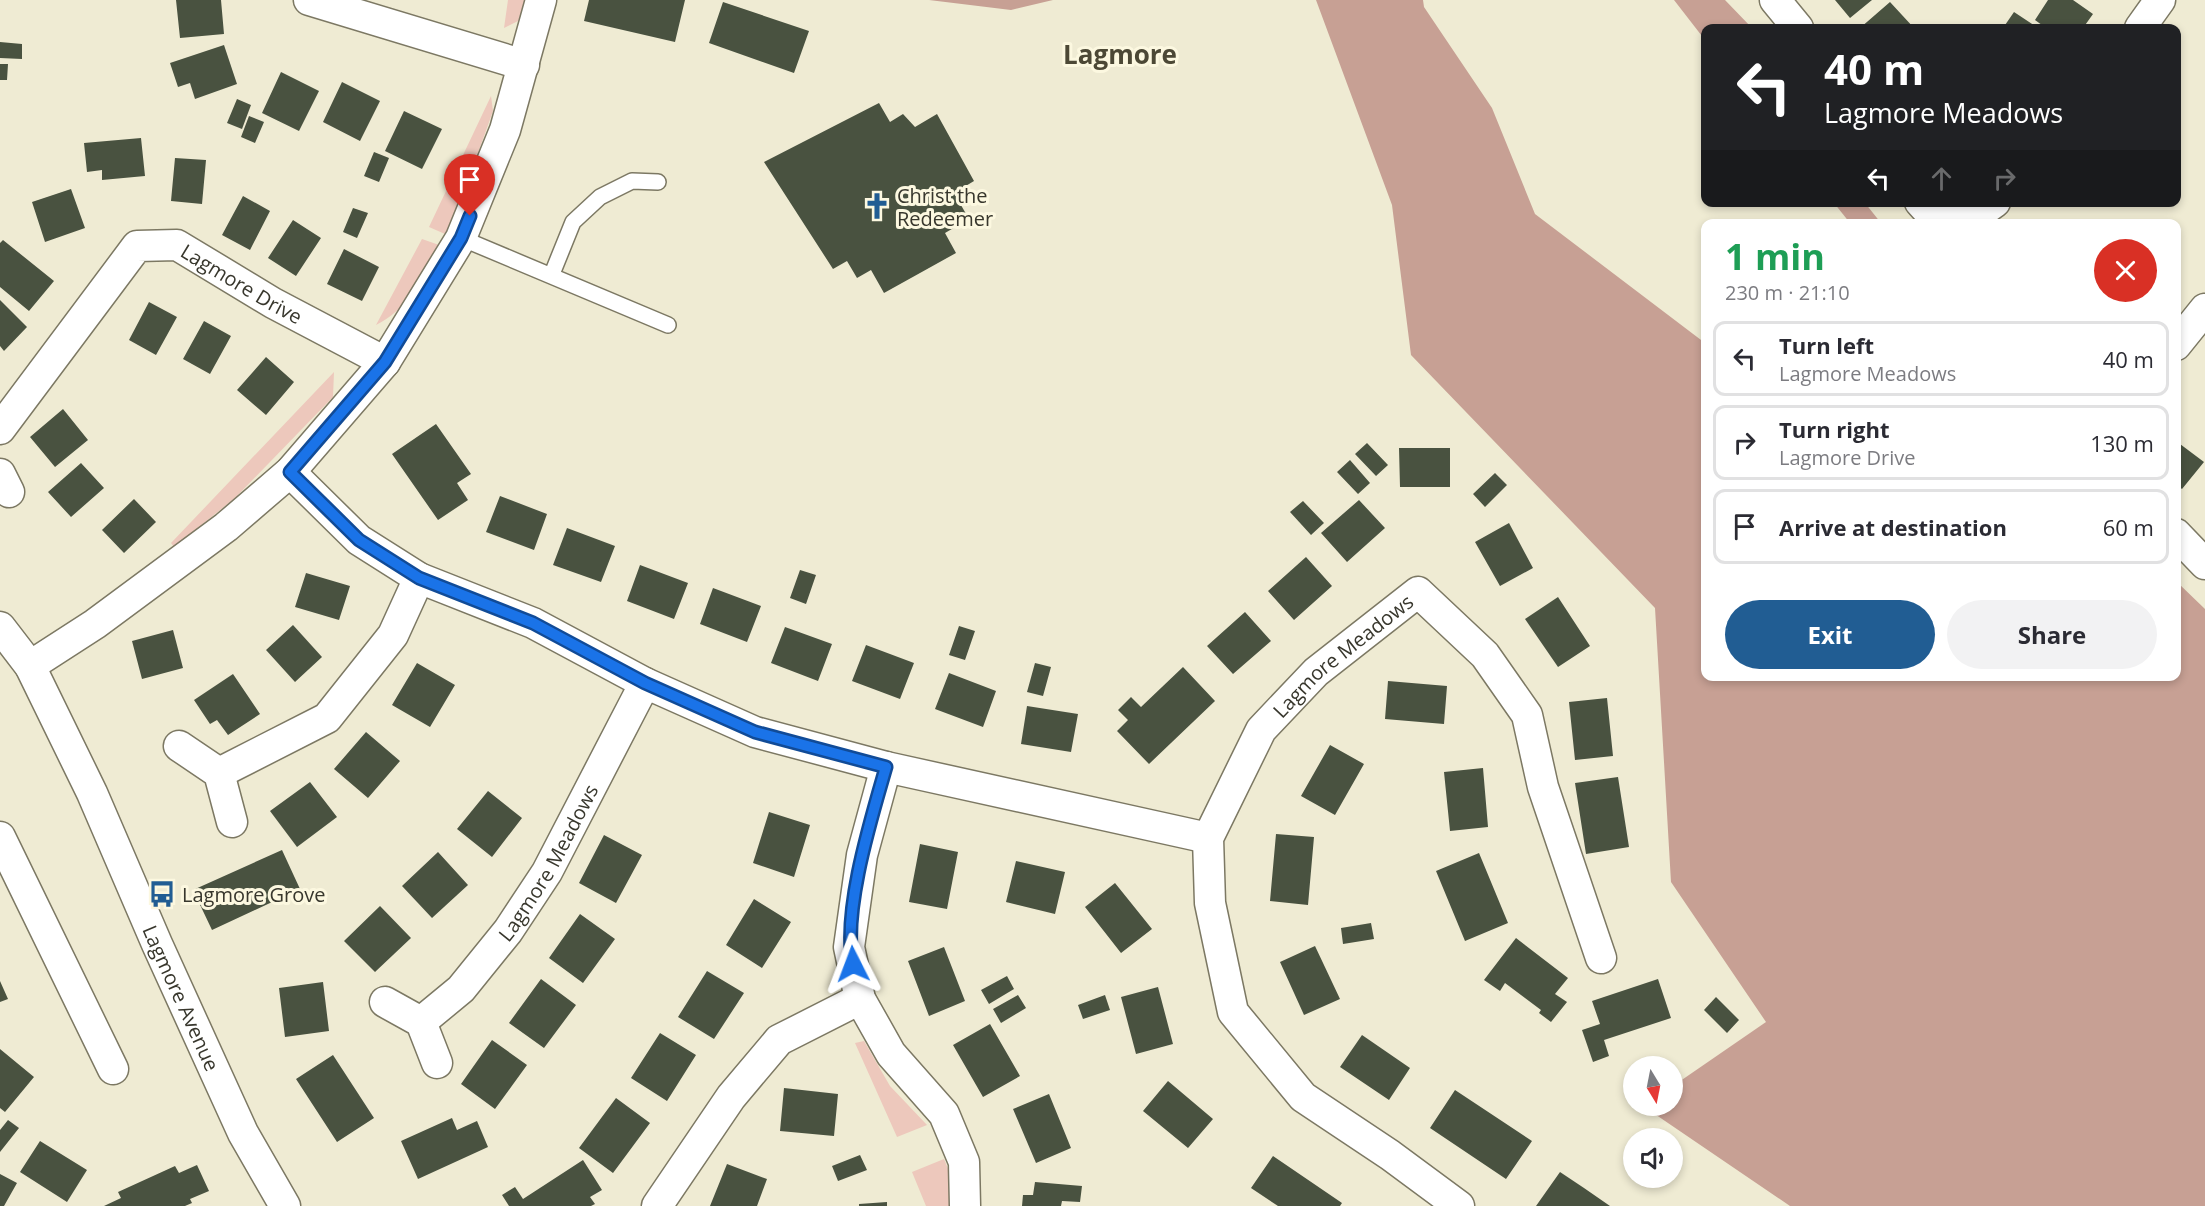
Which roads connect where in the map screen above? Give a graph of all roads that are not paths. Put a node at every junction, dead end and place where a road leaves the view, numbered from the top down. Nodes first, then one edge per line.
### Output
1 (309, 0) edge
2 (541, 0) edge
3 (1774, 0) edge
4 (2160, 0) edge
5 (1795, 24) edge
6 (2143, 24) edge
7 (525, 65) junction
8 (658, 182) dead end
9 (1924, 207) edge
10 (1988, 207) edge
11 (1935, 219) edge
12 (1971, 219) edge
13 (461, 238) junction
14 (552, 274) junction
15 (2205, 309) edge
16 (668, 325) dead end
17 (2181, 339) edge
18 (385, 362) junction
19 (0, 429) edge
20 (290, 472) junction
21 (2181, 539) edge
22 (2205, 564) edge
23 (419, 578) junction
24 (0, 627) edge
25 (30, 666) junction
26 (645, 683) junction
27 (178, 746) dead end
28 (886, 767) junction
29 (219, 773) junction
30 (232, 822) dead end
31 (0, 837) edge
32 (1208, 838) junction
33 (1601, 958) dead end
34 (860, 999) junction
35 (385, 1002) dead end
36 (421, 1022) junction
37 (437, 1063) dead end
38 (112, 1069) dead end
39 (285, 1206) edge
40 (657, 1206) edge
41 (965, 1206) edge
42 (1459, 1206) edge

1 - 7 street
2 - 7 street
3 - 5 street
4 - 6 street
7 - 13 street
8 - 14 lane
9 - 11 street
10 - 12 street
13 - 14 lane
13 - 18 street
14 - 16 lane
15 - 17 street
18 - 19 street, Lagmore Drive
18 - 20 street
20 - 23 street
20 - 25 street
21 - 22 street
23 - 26 street
23 - 29 street
24 - 25 street, Lagmore Avenue
25 - 39 street, Lagmore Avenue
26 - 28 street
26 - 36 street, Lagmore Meadows
27 - 29 street
28 - 32 street
28 - 34 street
29 - 30 street
31 - 38 street
32 - 33 street, Lagmore Meadows
32 - 42 street, Lagmore Meadows
34 - 40 street
34 - 41 street
35 - 36 street
36 - 37 street

